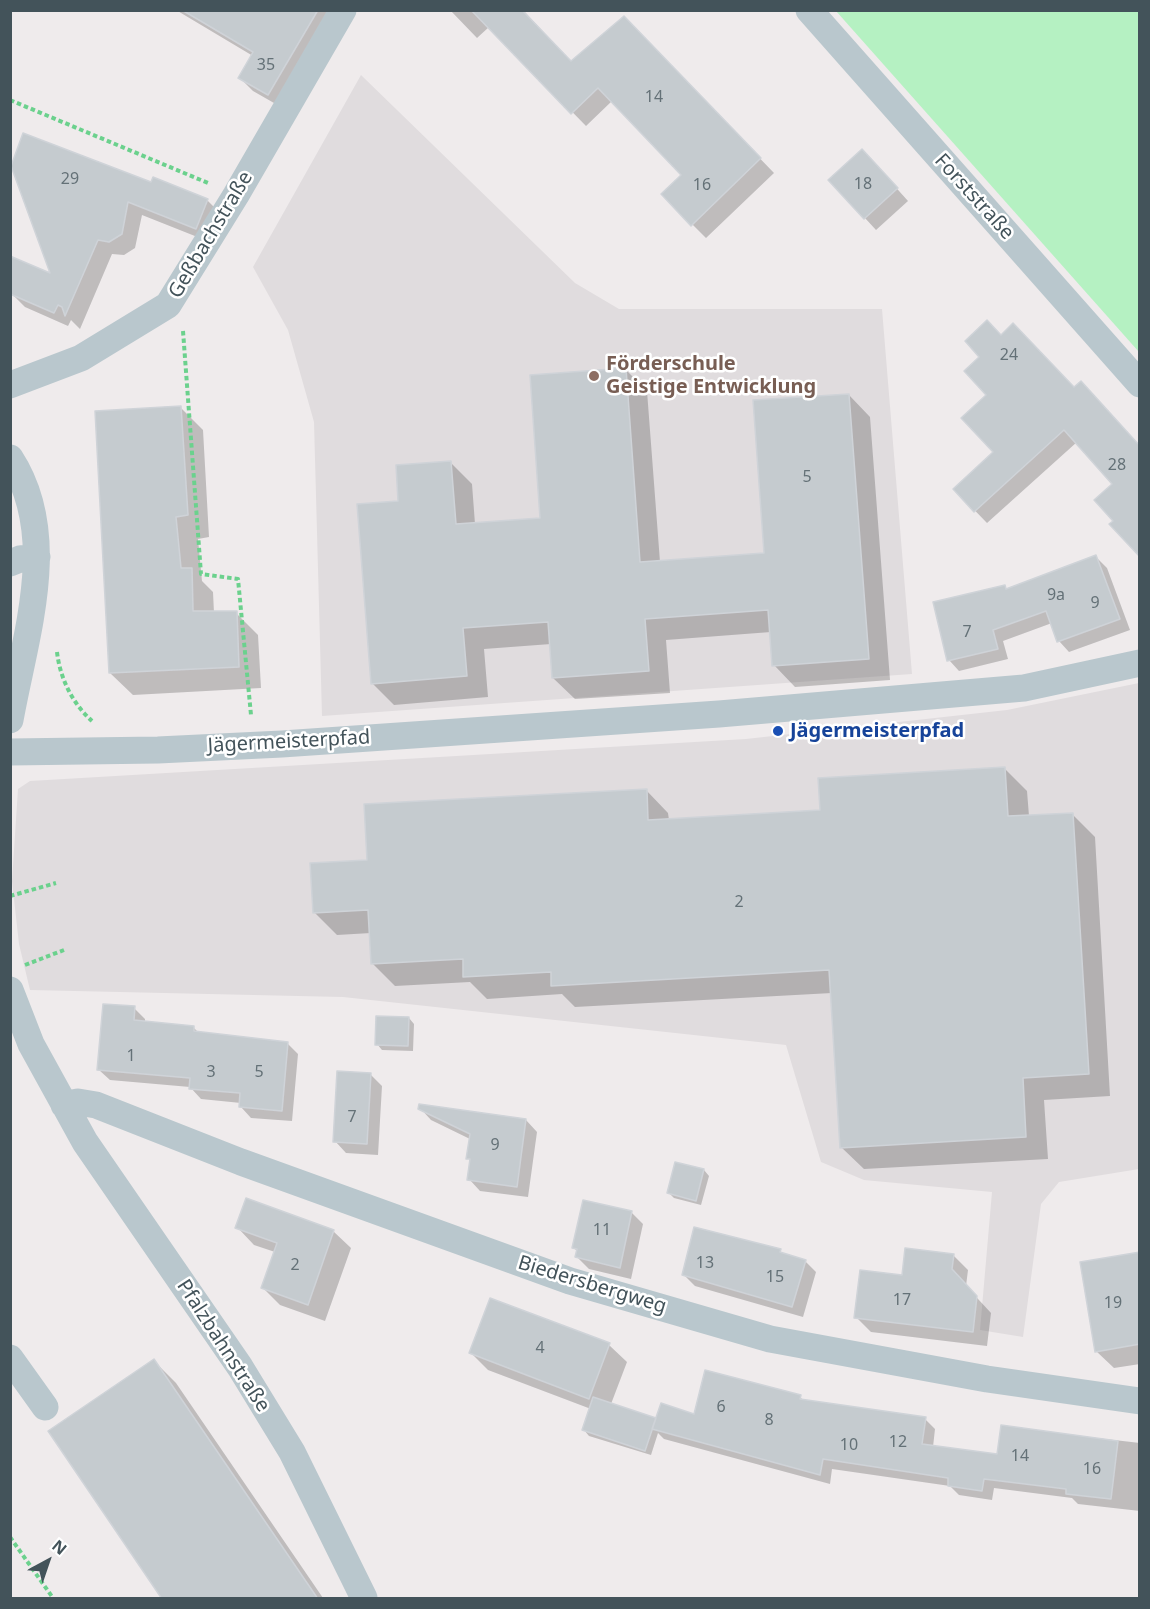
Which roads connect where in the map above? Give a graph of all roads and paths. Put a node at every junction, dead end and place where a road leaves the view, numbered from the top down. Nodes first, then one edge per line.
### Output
1 (343, 10) edge
2 (808, 10) edge
3 (10, 99) edge
4 (236, 195) junction
5 (183, 327) dead end
6 (1140, 384) edge
7 (10, 385) edge
8 (10, 458) edge
9 (37, 556) junction
10 (10, 564) edge
11 (56, 642) dead end
12 (1140, 663) edge
13 (10, 720) edge
14 (253, 744) junction
15 (131, 750) junction
16 (10, 752) edge
17 (56, 883) dead end
18 (10, 896) edge
19 (64, 950) dead end
20 (16, 978) edge
21 (64, 1105) junction
22 (10, 1358) edge
23 (1140, 1401) edge
24 (45, 1407) dead end
25 (10, 1537) edge
26 (53, 1599) edge
27 (364, 1599) edge

1 - 4 street, Geßbachstraße
2 - 6 street, Forststraße
3 - 4 path
4 - 7 street, Geßbachstraße
5 - 14 path
8 - 9 street
9 - 10 street
9 - 13 street
11 - 15 path
12 - 14 street, Jägermeisterpfad
14 - 15 street, Jägermeisterpfad
15 - 16 street, Jägermeisterpfad
17 - 18 path
19 - 20 path
20 - 21 street
21 - 23 street, Biedersbergweg
21 - 27 street, Pfalzbahnstraße
22 - 24 street
25 - 26 path

